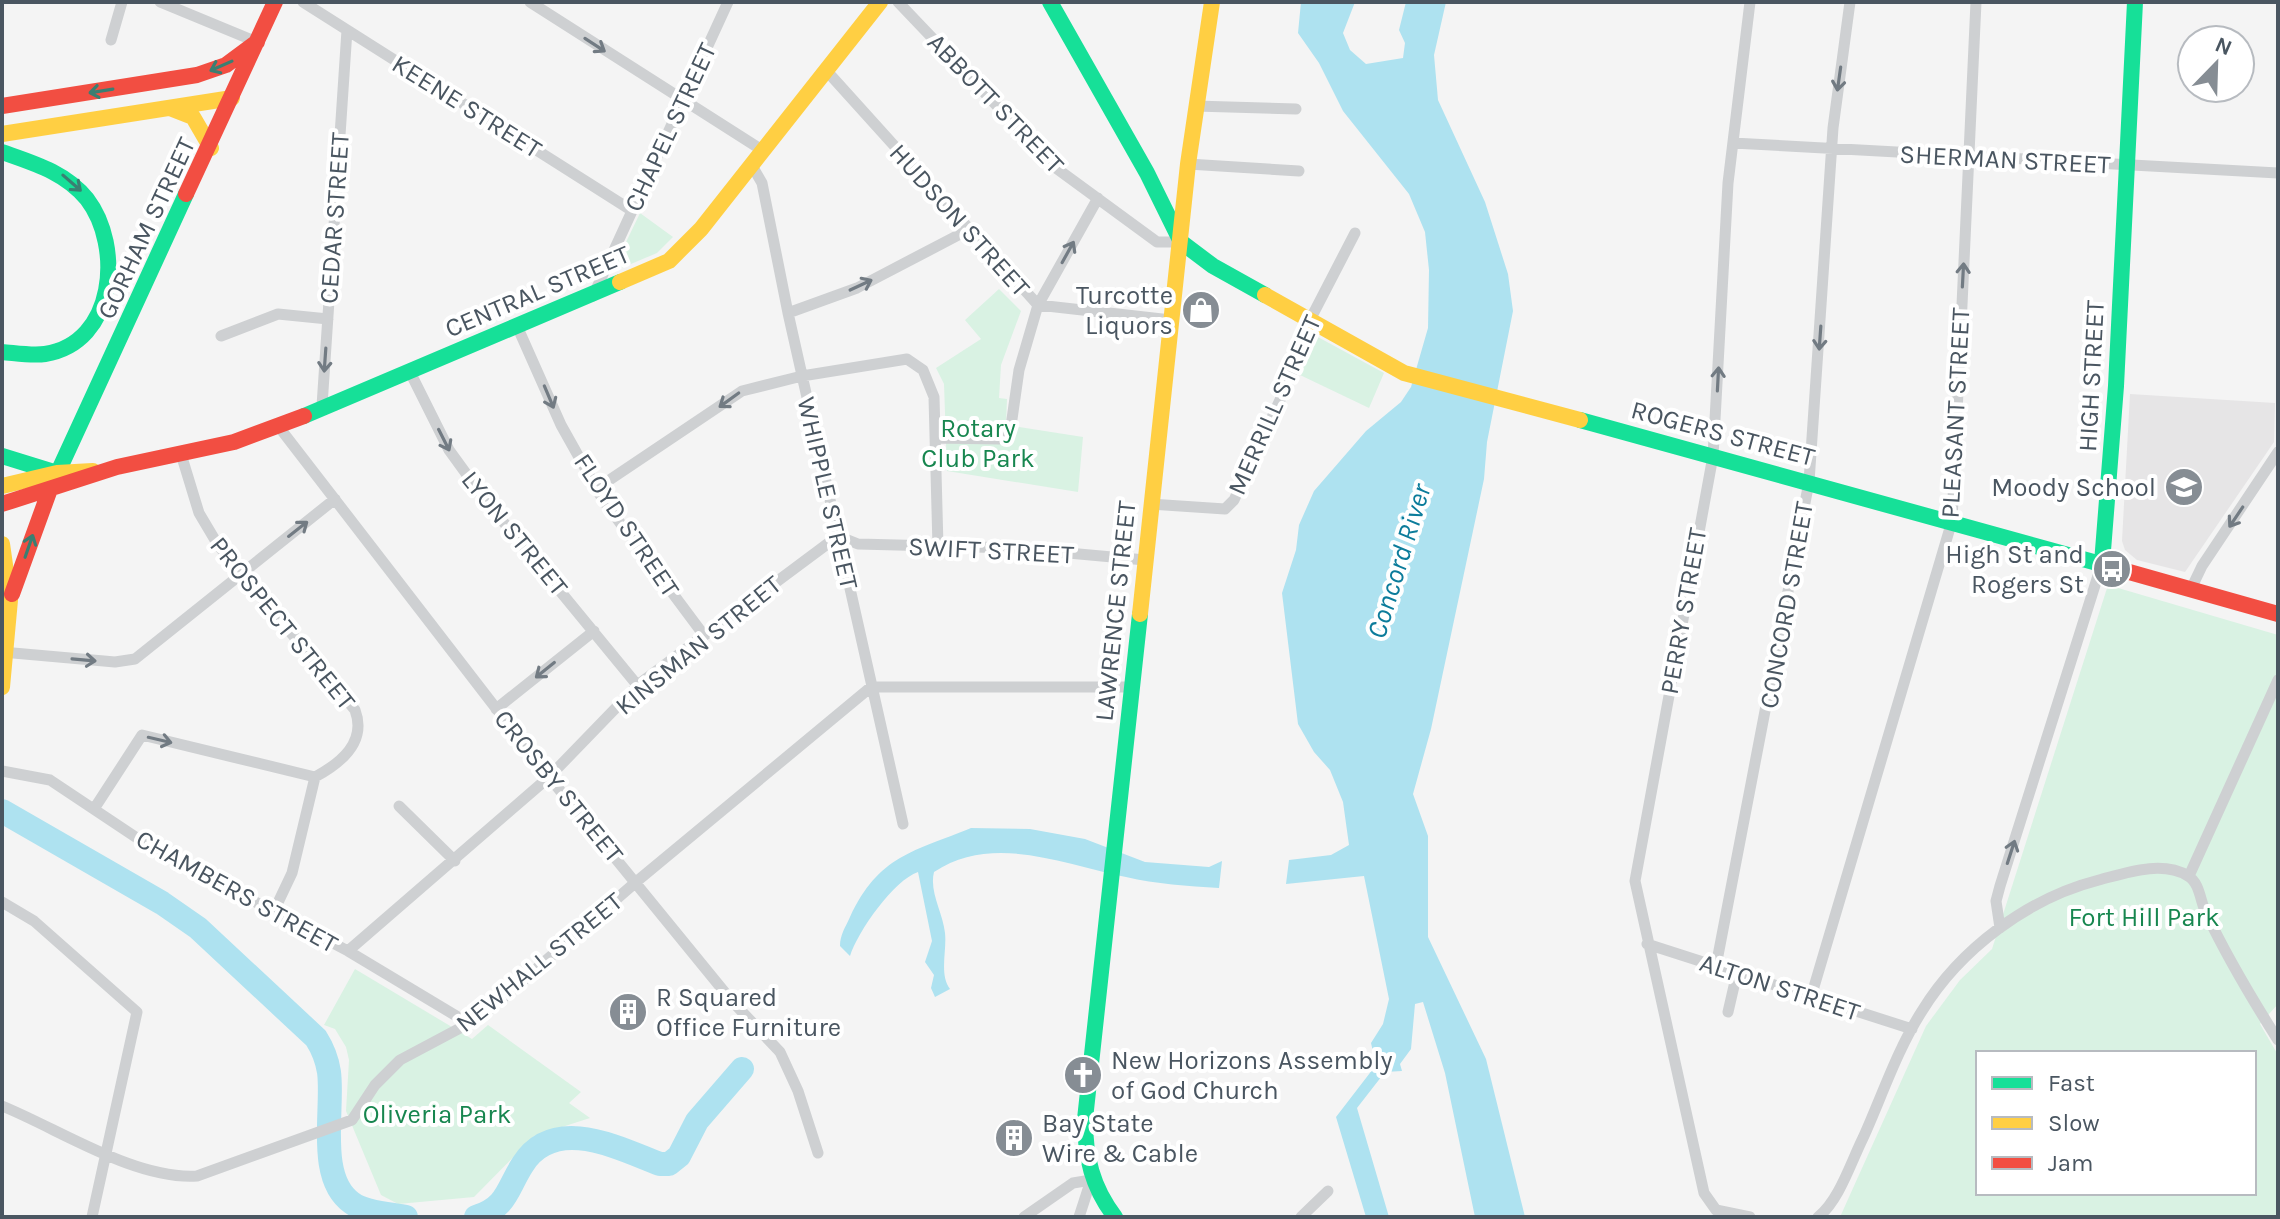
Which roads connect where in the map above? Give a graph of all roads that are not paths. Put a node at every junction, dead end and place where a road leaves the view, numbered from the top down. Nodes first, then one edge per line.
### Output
1 (122, 2) edge
2 (160, 2) edge
3 (275, 2) edge
4 (303, 2) edge
5 (530, 2) edge
6 (728, 2) edge
7 (880, 2) edge
8 (898, 2) edge
9 (1050, 2) edge
10 (1212, 2) edge
11 (1750, 2) edge
12 (1850, 2) edge
13 (1976, 2) edge
14 (2135, 2) edge
15 (347, 30) junction
16 (111, 40) dead end
17 (257, 42) junction
18 (825, 69) junction
19 (232, 98) junction
20 (681, 100) junction
21 (2, 106) edge
22 (1195, 106) junction
23 (165, 107) junction
24 (1296, 109) dead end
25 (2, 134) edge
26 (1733, 143) junction
27 (211, 148) junction
28 (1832, 148) junction
29 (762, 150) junction
30 (2, 152) edge
31 (1968, 157) junction
32 (751, 164) junction
33 (1188, 164) junction
34 (2126, 166) junction
35 (1299, 171) dead end
36 (2278, 173) edge
37 (1098, 198) junction
38 (631, 210) junction
39 (968, 230) junction
40 (1355, 233) dead end
41 (1181, 242) junction
42 (592, 296) junction
43 (1038, 305) junction
44 (788, 313) junction
45 (328, 319) junction
46 (1171, 320) junction
47 (1310, 320) junction
48 (517, 326) junction
49 (221, 336) dead end
50 (2, 352) edge
51 (409, 370) junction
52 (802, 376) junction
53 (322, 406) junction
54 (279, 427) junction
55 (935, 438) junction
56 (2278, 452) edge
57 (181, 454) junction
58 (2, 456) edge
59 (1713, 456) junction
60 (107, 471) junction
61 (57, 473) junction
62 (1809, 482) junction
63 (2, 486) edge
64 (596, 489) junction
65 (49, 492) junction
66 (335, 499) junction
67 (2, 504) edge
68 (1150, 504) junction
69 (1952, 521) junction
70 (838, 536) junction
71 (2, 544) edge
72 (938, 547) junction
73 (1145, 560) junction
74 (2102, 563) junction
75 (242, 573) junction
76 (2191, 589) junction
77 (10, 600) junction
78 (2278, 614) edge
79 (594, 631) junction
80 (703, 634) junction
81 (4, 652) edge
82 (2278, 680) edge
83 (638, 686) junction
84 (2, 687) edge
85 (871, 687) junction
86 (1132, 687) junction
87 (496, 709) junction
88 (2, 771) edge
89 (315, 777) junction
90 (549, 777) junction
91 (399, 806) dead end
92 (94, 809) junction
93 (903, 824) dead end
94 (455, 861) junction
95 (2189, 876) junction
96 (636, 882) junction
97 (2, 902) edge
98 (274, 911) junction
99 (2000, 928) junction
100 (1647, 944) junction
101 (348, 951) junction
102 (1716, 966) junction
103 (1737, 973) junction
104 (1811, 997) junction
105 (1728, 1012) dead end
106 (468, 1023) junction
107 (1912, 1029) junction
108 (2276, 1031) edge
109 (2, 1106) edge
110 (818, 1153) dead end
111 (106, 1154) junction
112 (1091, 1180) junction
113 (1328, 1191) dead end
114 (92, 1217) edge
115 (1024, 1217) edge
116 (1079, 1217) edge
117 (1115, 1217) edge
118 (1301, 1217) edge
119 (1750, 1217) edge
120 (1818, 1217) edge

1 - 16 street
2 - 17 street
3 - 17 main road, GORHAM STREET
4 - 15 street, KEENE STREET
5 -> 20 street
6 - 20 street, CHAPEL STREET
7 - 18 main road, CENTRAL STREET
8 - 37 street, ABBOTT STREET
9 - 41 main road
10 - 22 main road, LAWRENCE STREET
11 - 26 street, PERRY STREET
12 -> 28 street, CONCORD STREET
13 - 31 street, PLEASANT STREET
14 - 34 main road, HIGH STREET
15 - 38 street, KEENE STREET
15 - 45 street, CEDAR STREET
17 - 19 main road, GORHAM STREET
17 -> 21 main road
18 - 29 main road, CENTRAL STREET
18 - 39 street, HUDSON STREET
19 - 23 main road
19 - 27 main road, GORHAM STREET
20 - 29 street
20 - 38 street, CHAPEL STREET
22 - 24 street
22 - 33 main road, LAWRENCE STREET
23 - 25 main road
23 - 27 main road
26 - 28 street, SHERMAN STREET
59 -> 26 street, PERRY STREET
27 - 61 main road, GORHAM STREET
28 - 31 street, SHERMAN STREET
28 -> 62 street, CONCORD STREET
29 - 32 main road, CENTRAL STREET
30 -> 50 main road
31 - 34 street, SHERMAN STREET
69 -> 31 street, PLEASANT STREET
32 - 42 main road, CENTRAL STREET
32 - 44 street, WHIPPLE STREET
33 - 35 street
33 - 41 main road, LAWRENCE STREET
34 - 36 street, SHERMAN STREET
34 - 74 main road, HIGH STREET
37 - 41 street, ABBOTT STREET
43 -> 37 street
38 - 42 street, CHAPEL STREET
39 - 43 street, HUDSON STREET
44 -> 39 street
40 - 47 street, MERRILL STREET
41 - 46 main road, LAWRENCE STREET
41 - 47 main road, ROGERS STREET
42 - 48 main road, CENTRAL STREET
43 - 46 street, HUDSON STREET
43 - 55 street
44 - 52 street, WHIPPLE STREET
45 - 49 street
45 -> 53 street, CEDAR STREET
46 - 68 main road, LAWRENCE STREET
47 - 59 main road, ROGERS STREET
47 - 68 street, MERRILL STREET
48 - 51 main road, CENTRAL STREET
48 -> 64 street, FLOYD STREET
51 - 53 main road, CENTRAL STREET
51 -> 79 street, LYON STREET
52 - 55 street
52 -> 64 street
52 - 70 street, WHIPPLE STREET
53 - 54 main road, CENTRAL STREET
54 - 57 main road, CENTRAL STREET
54 - 66 street, CROSBY STREET
55 - 72 street
56 -> 76 street
57 - 60 main road, CENTRAL STREET
57 - 75 street, PROSPECT STREET
58 - 61 main road
59 - 62 main road, ROGERS STREET
59 - 100 street, PERRY STREET
60 - 61 main road, CENTRAL STREET
60 - 65 main road, CENTRAL STREET
61 - 63 main road
61 - 65 main road, GORHAM STREET
62 - 69 main road, ROGERS STREET
62 - 102 street, CONCORD STREET
64 - 80 street, FLOYD STREET
65 - 67 main road
77 -> 65 main road, GORHAM STREET
75 -> 66 street
66 - 87 street, CROSBY STREET
68 - 73 main road, LAWRENCE STREET
69 - 74 main road, ROGERS STREET
69 - 104 street, PLEASANT STREET
70 - 72 street, SWIFT STREET
70 - 80 street, KINSMAN STREET
70 - 85 street, WHIPPLE STREET
71 - 77 main road
72 - 73 street, SWIFT STREET
73 - 86 main road, LAWRENCE STREET
74 - 76 main road, ROGERS STREET
99 -> 74 street, HIGH STREET
81 -> 75 street
75 - 89 street, PROSPECT STREET
76 - 78 main road, ROGERS STREET
77 - 81 main road
79 - 83 street, LYON STREET
79 -> 87 street
80 - 83 street, KINSMAN STREET
81 - 84 main road
82 - 95 street
83 - 90 street, KINSMAN STREET
85 - 86 street
85 - 93 street, WHIPPLE STREET
85 - 96 street, NEWHALL STREET
86 - 112 main road, LAWRENCE STREET
87 - 90 street, CROSBY STREET
88 - 92 street, CHAMBERS STREET
92 -> 89 street
89 - 98 street
90 - 94 street, KINSMAN STREET
90 - 96 street, CROSBY STREET
91 - 94 street
92 - 98 street, CHAMBERS STREET
94 - 101 street, KINSMAN STREET
95 - 99 street
95 - 108 street
96 - 106 street, NEWHALL STREET
96 - 110 street, CROSBY STREET
97 - 111 street
98 - 101 street, CHAMBERS STREET
99 - 107 street
100 - 102 street, ALTON STREET
100 - 119 street, PERRY STREET
101 - 106 street, CHAMBERS STREET
102 - 103 street, ALTON STREET
103 - 104 street, ALTON STREET
103 - 105 street
104 - 107 street, ALTON STREET
106 - 111 street, NEWHALL STREET
107 - 120 street
109 - 111 street, NEWHALL STREET
111 - 114 street
112 - 115 street
112 - 116 street
112 - 117 main road, LAWRENCE STREET
113 - 118 street

